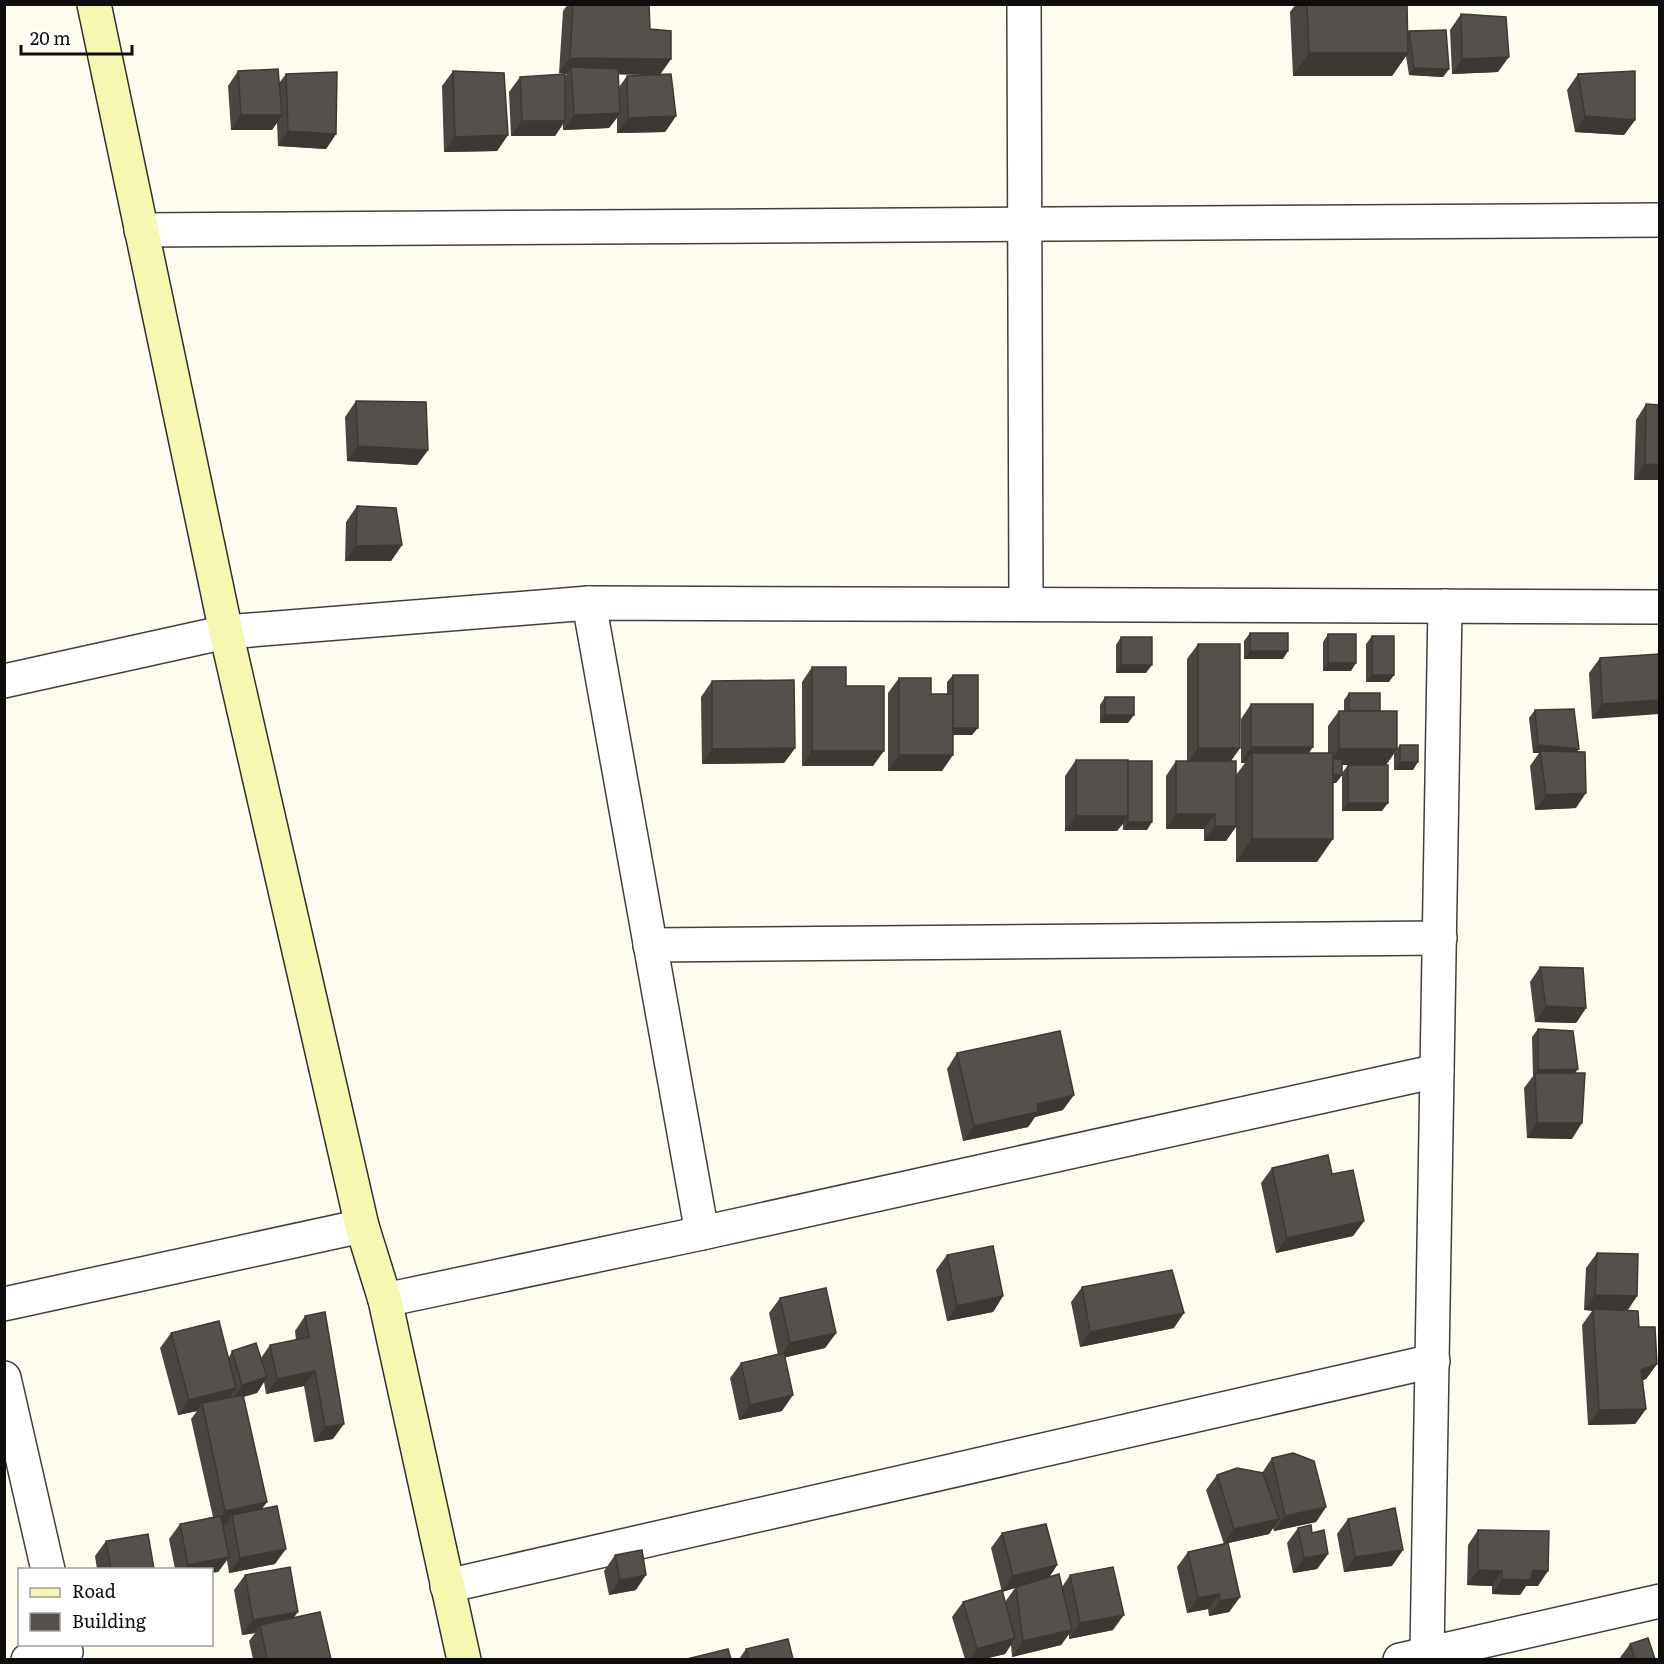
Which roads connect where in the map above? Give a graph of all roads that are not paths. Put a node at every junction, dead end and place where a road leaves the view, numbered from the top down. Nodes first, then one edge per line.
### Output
1 (94, 4) edge
2 (1024, 4) edge
3 (1659, 220) edge
4 (1025, 223) junction
5 (141, 230) junction
6 (589, 603) junction
7 (1026, 604) junction
8 (1444, 606) junction
9 (1659, 607) edge
10 (226, 632) junction
11 (4, 681) edge
12 (1440, 938) junction
13 (650, 945) junction
14 (1437, 1071) junction
15 (362, 1226) junction
16 (702, 1233) junction
17 (385, 1300) junction
18 (4, 1304) edge
19 (1433, 1361) junction
20 (4, 1378) edge
21 (48, 1568) edge
22 (447, 1586) junction
23 (1659, 1601) edge
24 (66, 1652) edge
25 (1414, 1656) edge
26 (28, 1659) edge
27 (464, 1659) edge

1 - 5 street
2 - 4 street
3 - 4 street
4 - 5 street
4 - 7 street
5 - 10 street
6 - 7 street
6 - 10 street
6 - 13 street
7 - 8 street
8 - 9 street
8 - 12 street
10 - 11 street
10 - 15 street
12 - 13 street
12 - 14 street
13 - 16 street
14 - 16 street
14 - 19 street
15 - 17 street
15 - 18 street
16 - 17 street
17 - 22 street
19 - 22 street
19 - 25 street
20 - 21 street
22 - 27 street
23 - 25 street
24 - 26 street

